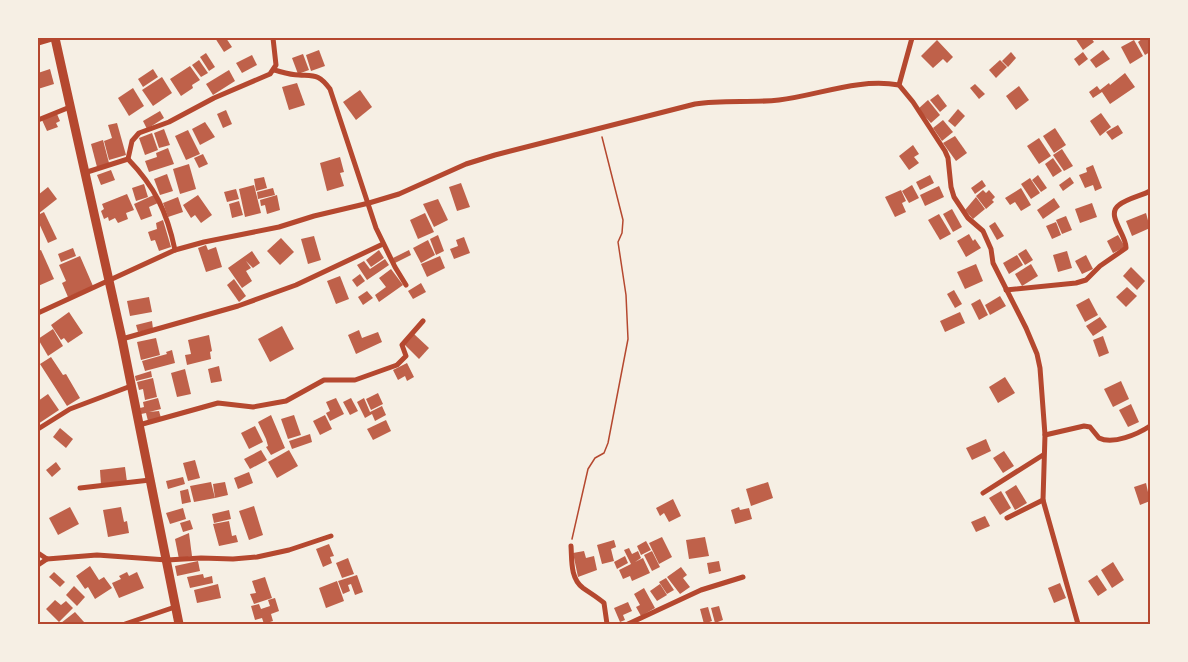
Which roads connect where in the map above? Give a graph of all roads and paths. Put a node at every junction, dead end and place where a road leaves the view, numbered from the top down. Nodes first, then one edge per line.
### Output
1 (55, 38) edge
2 (273, 38) edge
3 (912, 38) edge
4 (38, 43) edge
5 (274, 70) junction
6 (899, 86) junction
7 (70, 107) junction
8 (38, 120) edge
9 (600, 130) junction
10 (128, 159) junction
11 (84, 173) junction
12 (1150, 191) edge
13 (369, 203) junction
14 (383, 244) junction
15 (175, 250) junction
16 (108, 280) junction
17 (406, 285) dead end
18 (1006, 290) junction
19 (38, 313) edge
20 (423, 321) dead end
21 (122, 339) junction
22 (131, 386) junction
23 (140, 425) junction
24 (1150, 426) edge
25 (38, 429) edge
26 (1045, 435) junction
27 (1043, 455) junction
28 (150, 480) junction
29 (80, 488) dead end
30 (983, 493) dead end
31 (1043, 500) junction
32 (1007, 518) dead end
33 (331, 537) dead end
34 (572, 546) joint
35 (38, 553) edge
36 (47, 559) junction
37 (166, 560) junction
38 (38, 565) edge
39 (743, 577) dead end
40 (175, 607) junction
41 (125, 624) edge
42 (179, 624) edge
43 (607, 624) edge
44 (628, 624) edge
45 (1078, 624) edge

1 - 4 street
1 - 7 highway
2 - 5 street
3 - 6 street
5 - 10 street
5 - 13 street
6 - 9 street
6 - 18 street
7 - 8 street
7 - 11 highway
9 - 13 street
9 - 34 path
10 - 11 street
10 - 15 street
11 - 16 highway
12 - 18 street
13 - 14 street
13 - 15 street
14 - 17 street
14 - 21 street
15 - 16 street
16 - 19 street
16 - 21 highway
18 - 26 street
20 - 23 street
21 - 22 highway
22 - 23 highway
22 - 25 street
23 - 28 highway
24 - 26 street
26 - 27 street
27 - 30 street
27 - 31 street
28 - 29 street
28 - 37 highway
31 - 32 street
31 - 45 street
33 - 37 street
34 - 43 street
35 - 36 street
36 - 37 street
36 - 38 street
37 - 40 highway
39 - 44 street
40 - 41 street
40 - 42 highway

